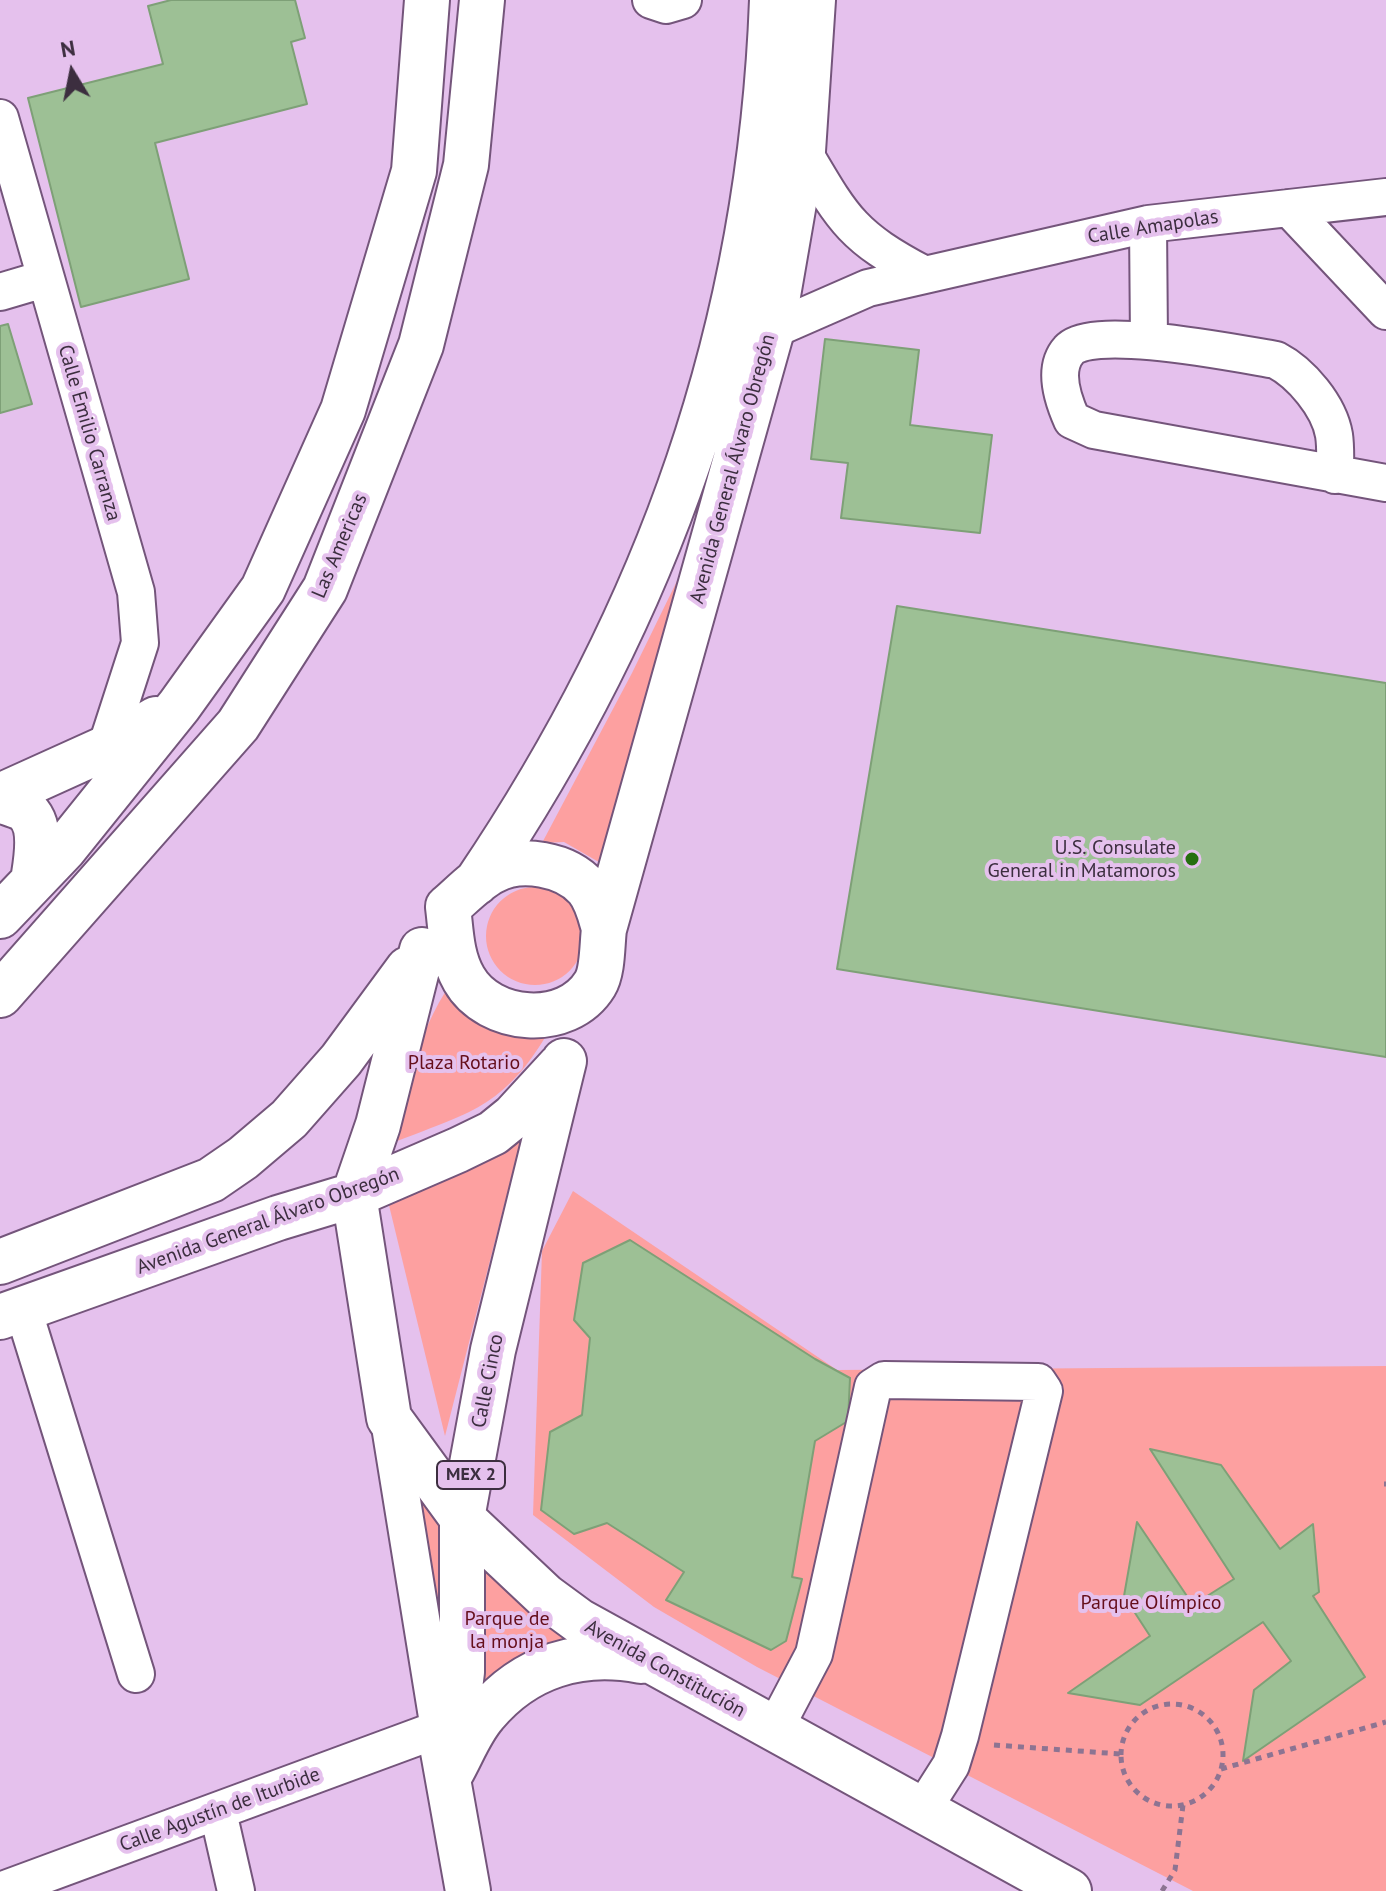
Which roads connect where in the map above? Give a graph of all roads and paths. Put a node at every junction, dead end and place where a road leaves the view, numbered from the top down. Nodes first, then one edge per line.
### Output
1 (427, 0) edge
2 (482, 0) edge
3 (651, 0) edge
4 (683, 0) edge
5 (772, 0) edge
6 (813, 0) edge
7 (790, 71) junction
8 (0, 118) edge
9 (803, 151) junction
10 (1386, 197) edge
11 (1289, 208) junction
12 (1148, 224) junction
13 (923, 274) junction
14 (44, 279) junction
15 (0, 292) edge
16 (1386, 311) edge
17 (728, 326) junction
18 (772, 330) junction
19 (1149, 341) junction
20 (1335, 475) junction
21 (1386, 483) edge
22 (179, 706) junction
23 (106, 748) junction
24 (0, 798) edge
25 (33, 881) junction
26 (462, 895) junction
27 (0, 916) edge
28 (604, 929) junction
29 (422, 950) junction
30 (597, 983) junction
31 (0, 995) edge
32 (564, 1061) junction
33 (354, 1195) junction
34 (278, 1218) junction
35 (360, 1250) junction
36 (5, 1260) edge
37 (11, 1313) edge
38 (389, 1418) junction
39 (462, 1518) junction
40 (649, 1662) junction
41 (136, 1674) dead end
42 (484, 1715) junction
43 (1386, 1722) edge
44 (439, 1729) junction
45 (774, 1730) junction
46 (972, 1740) junction
47 (1121, 1754) junction
48 (1221, 1769) junction
49 (447, 1779) junction
50 (1183, 1805) junction
51 (923, 1809) junction
52 (218, 1812) junction
53 (0, 1891) edge
54 (236, 1891) edge
55 (468, 1891) edge
56 (1069, 1891) edge
57 (1162, 1891) edge

1 - 22 main road
2 - 31 main road, Las Americas
3 - 4 street
5 - 7 main road, Avenida General Álvaro Obregón
6 - 7 main road, Avenida General Álvaro Obregón
7 - 9 main road, Avenida General Álvaro Obregón
7 - 17 main road, Avenida General Álvaro Obregón
8 - 14 street, Calle Emilio Carranza
9 - 13 street
9 - 18 main road, Avenida General Álvaro Obregón
10 - 11 street, Calle Amapolas
11 - 12 street, Calle Amapolas
11 - 16 street
12 - 13 street, Calle Amapolas
12 - 19 street
13 - 18 street, Calle Amapolas
14 - 15 street
14 - 23 street, Calle Emilio Carranza
17 - 18 main road
17 - 26 main road, Avenida General Álvaro Obregón
18 - 28 main road, Avenida General Álvaro Obregón
19 - 20 street
19 - 20 street
20 - 21 street
22 - 23 main road
22 - 25 main road
23 - 24 main road
24 - 25 main road
25 - 27 main road
26 - 28 main road
26 - 29 main road, Avenida General Álvaro Obregón
26 - 30 main road
28 - 30 main road
29 - 33 main road
29 - 36 main road, Avenida General Álvaro Obregón
30 - 32 main road, Avenida General Álvaro Obregón
32 - 33 main road, Avenida General Álvaro Obregón
32 - 39 main road, Calle Cinco / MEX 2
33 - 34 main road, Avenida General Álvaro Obregón
33 - 35 main road, Avenida Constitución
34 - 35 main road
34 - 37 main road, Avenida General Álvaro Obregón
35 - 38 main road, Avenida Constitución
36 - 37 main road
37 - 41 street
38 - 39 main road, Avenida Constitución
38 - 44 street
39 - 40 main road, Avenida Constitución
39 - 44 main road, Calle Cinco / MEX 2
40 - 42 main road
40 - 45 main road, Avenida Constitución
42 - 44 main road
42 - 49 main road
43 - 48 path
44 - 49 main road
44 - 52 street, Calle Agustín de Iturbide
45 - 46 street
45 - 51 main road, Avenida Constitución
46 - 47 path
46 - 51 street
47 - 48 path
47 - 50 path
48 - 50 path
49 - 55 main road
50 - 57 path
51 - 56 main road, Avenida Constitución
52 - 53 street, Calle Agustín de Iturbide
52 - 54 street

